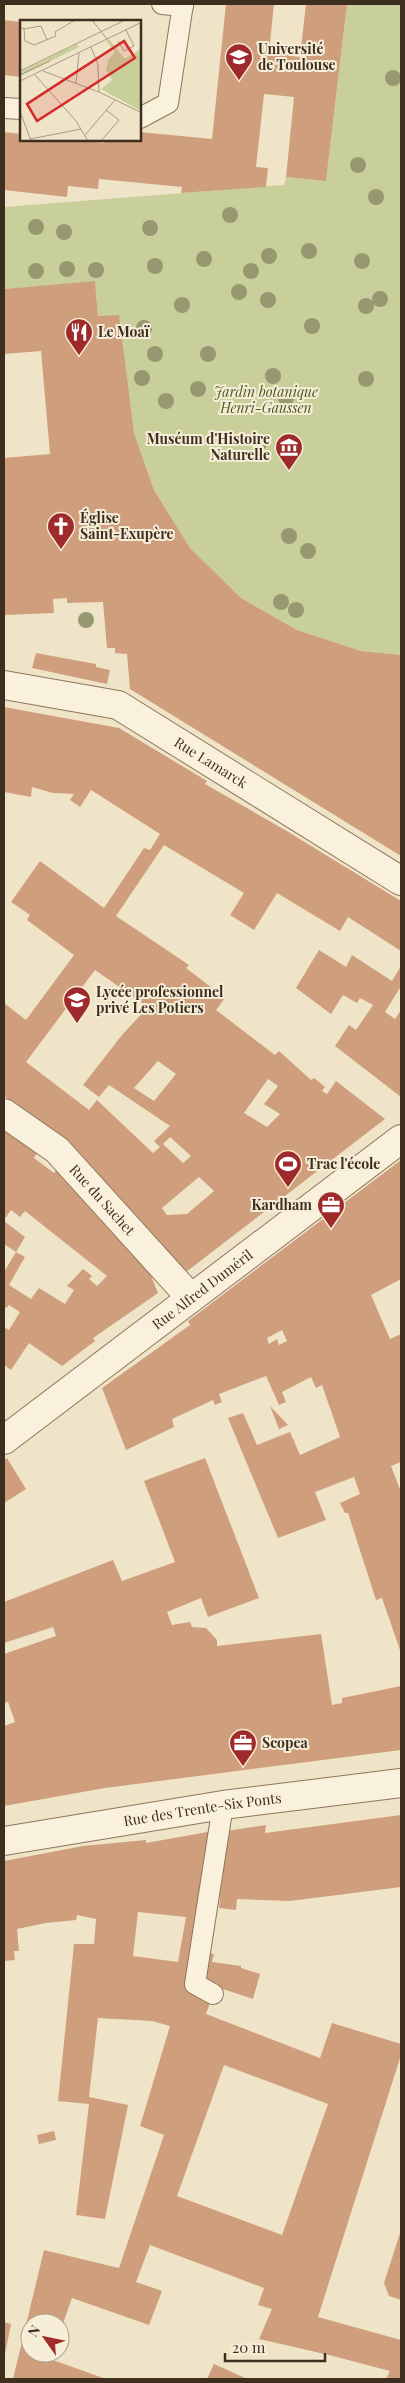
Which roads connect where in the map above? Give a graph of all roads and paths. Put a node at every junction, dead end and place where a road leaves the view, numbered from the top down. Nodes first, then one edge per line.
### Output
1 (162, 4) edge
2 (183, 5) edge
3 (4, 108) edge
4 (20, 109) edge
5 (141, 117) edge
6 (4, 685) edge
7 (401, 881) edge
8 (4, 1113) edge
9 (401, 1139) edge
10 (191, 1298) junction
11 (4, 1440) edge
12 (401, 1782) edge
13 (223, 1805) junction
14 (4, 1841) edge
15 (213, 1994) dead end

1 - 2 lane
2 - 5 lane
3 - 4 lane
6 - 7 street, Rue Lamarck
8 - 10 street, Rue du Sachet
9 - 10 street, Rue Alfred Duméril
10 - 11 street, Rue Alfred Duméril
12 - 13 street, Rue des Trente-Six Ponts
13 - 14 street, Rue des Trente-Six Ponts
13 - 15 lane

